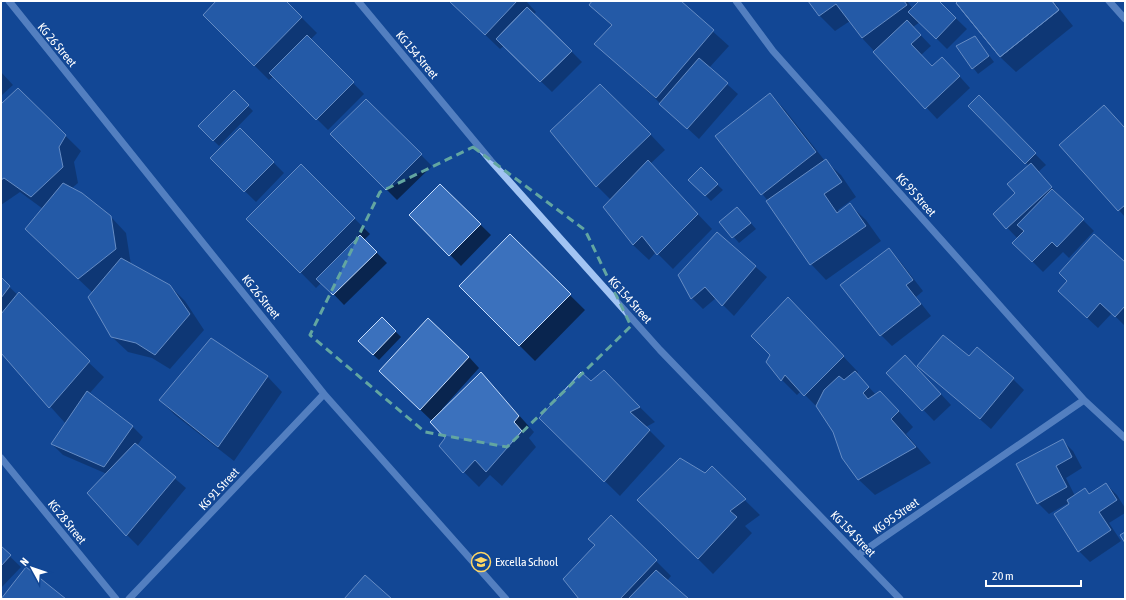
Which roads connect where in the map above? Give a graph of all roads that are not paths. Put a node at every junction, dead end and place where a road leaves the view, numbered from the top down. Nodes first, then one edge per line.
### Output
1 (9, 1) edge
2 (358, 1) edge
3 (736, 1) edge
4 (1109, 1) edge
5 (1125, 19) edge
6 (324, 394) junction
7 (1084, 400) junction
8 (1125, 438) edge
9 (1, 458) edge
10 (858, 555) junction
11 (116, 599) edge
12 (129, 599) edge
13 (506, 599) edge
14 (900, 599) edge

1 - 6 street, KG 26 Street
2 - 10 street, KG 154 Street
3 - 7 street, KG 95 Street
4 - 5 street
6 - 12 street, KG 91 Street
6 - 13 street, KG 26 Street
7 - 8 street, KG 95 Street
7 - 10 street, KG 95 Street
9 - 11 street, KG 28 Street
10 - 14 street, KG 154 Street

